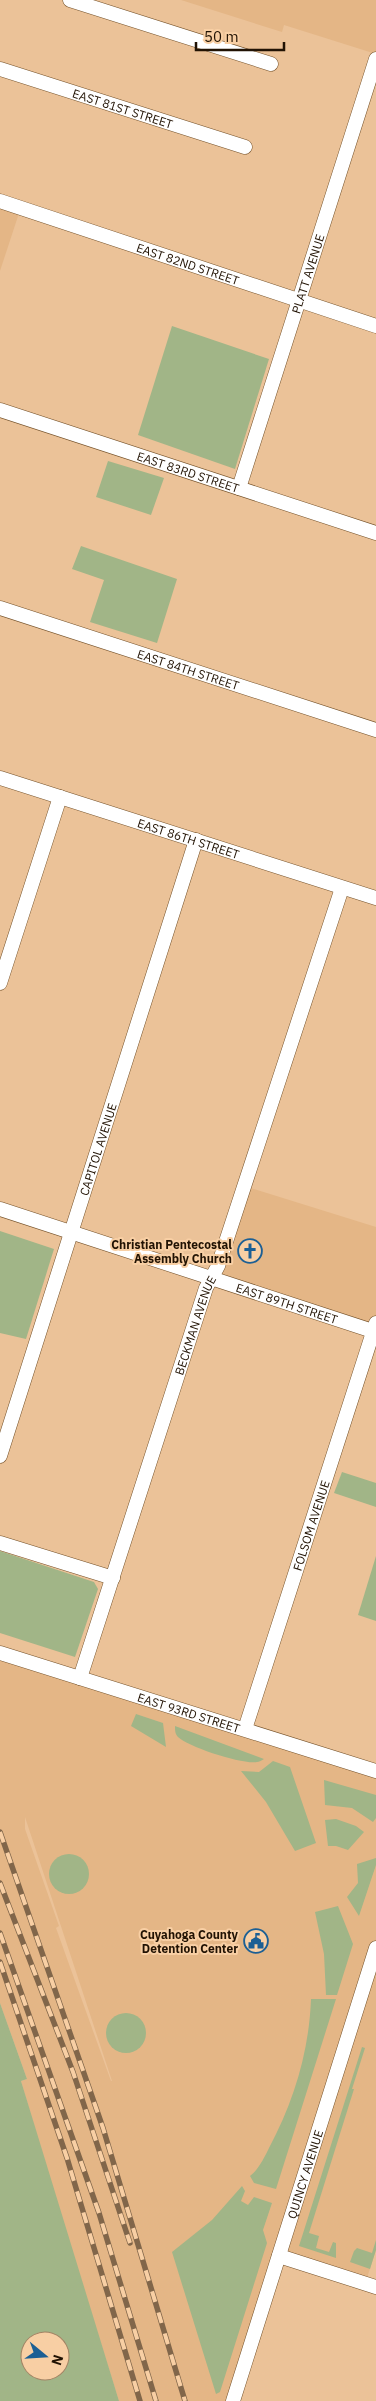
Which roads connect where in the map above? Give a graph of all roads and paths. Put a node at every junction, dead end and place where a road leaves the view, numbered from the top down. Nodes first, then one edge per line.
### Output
1 (70, 0) edge
2 (376, 59) edge
3 (271, 64) dead end
4 (0, 69) edge
5 (245, 147) dead end
6 (0, 201) edge
7 (299, 300) junction
8 (376, 326) edge
9 (0, 410) edge
10 (239, 488) junction
11 (376, 533) edge
12 (0, 608) edge
13 (376, 730) edge
14 (0, 778) edge
15 (60, 796) junction
16 (196, 840) junction
17 (342, 888) junction
18 (376, 898) edge
19 (0, 983) edge
20 (0, 1209) edge
21 (71, 1234) junction
22 (212, 1278) junction
23 (375, 1328) edge
24 (0, 1456) edge
25 (0, 1543) edge
26 (113, 1578) junction
27 (0, 1653) edge
28 (80, 1678) junction
29 (245, 1729) junction
30 (376, 1771) edge
31 (376, 1948) edge
32 (279, 2256) junction
33 (376, 2287) edge
34 (233, 2401) edge

1 - 3 street
2 - 7 street, PLATT AVENUE
4 - 5 street, EAST 81ST STREET
6 - 7 street, EAST 82ND STREET
7 - 8 street, EAST 82ND STREET
7 - 10 street, PLATT AVENUE
9 - 10 street, EAST 83RD STREET
10 - 11 street, EAST 83RD STREET
12 - 13 street, EAST 84TH STREET
14 - 15 street, EAST 86TH STREET
15 - 16 street, EAST 86TH STREET
15 - 19 street
16 - 17 street, EAST 86TH STREET
16 - 21 street, CAPITOL AVENUE
17 - 18 street, EAST 86TH STREET
17 - 22 street, BECKMAN AVENUE
20 - 21 street, EAST 89TH STREET
21 - 22 street, EAST 89TH STREET
21 - 24 street, CAPITOL AVENUE
22 - 23 street, EAST 89TH STREET
22 - 26 street, BECKMAN AVENUE
23 - 29 street, FOLSOM AVENUE
25 - 26 street
26 - 28 street, BECKMAN AVENUE
27 - 28 street, EAST 93RD STREET
28 - 29 street, EAST 93RD STREET
29 - 30 street, EAST 93RD STREET
31 - 32 street, QUINCY AVENUE
32 - 33 street
32 - 34 street, QUINCY AVENUE

